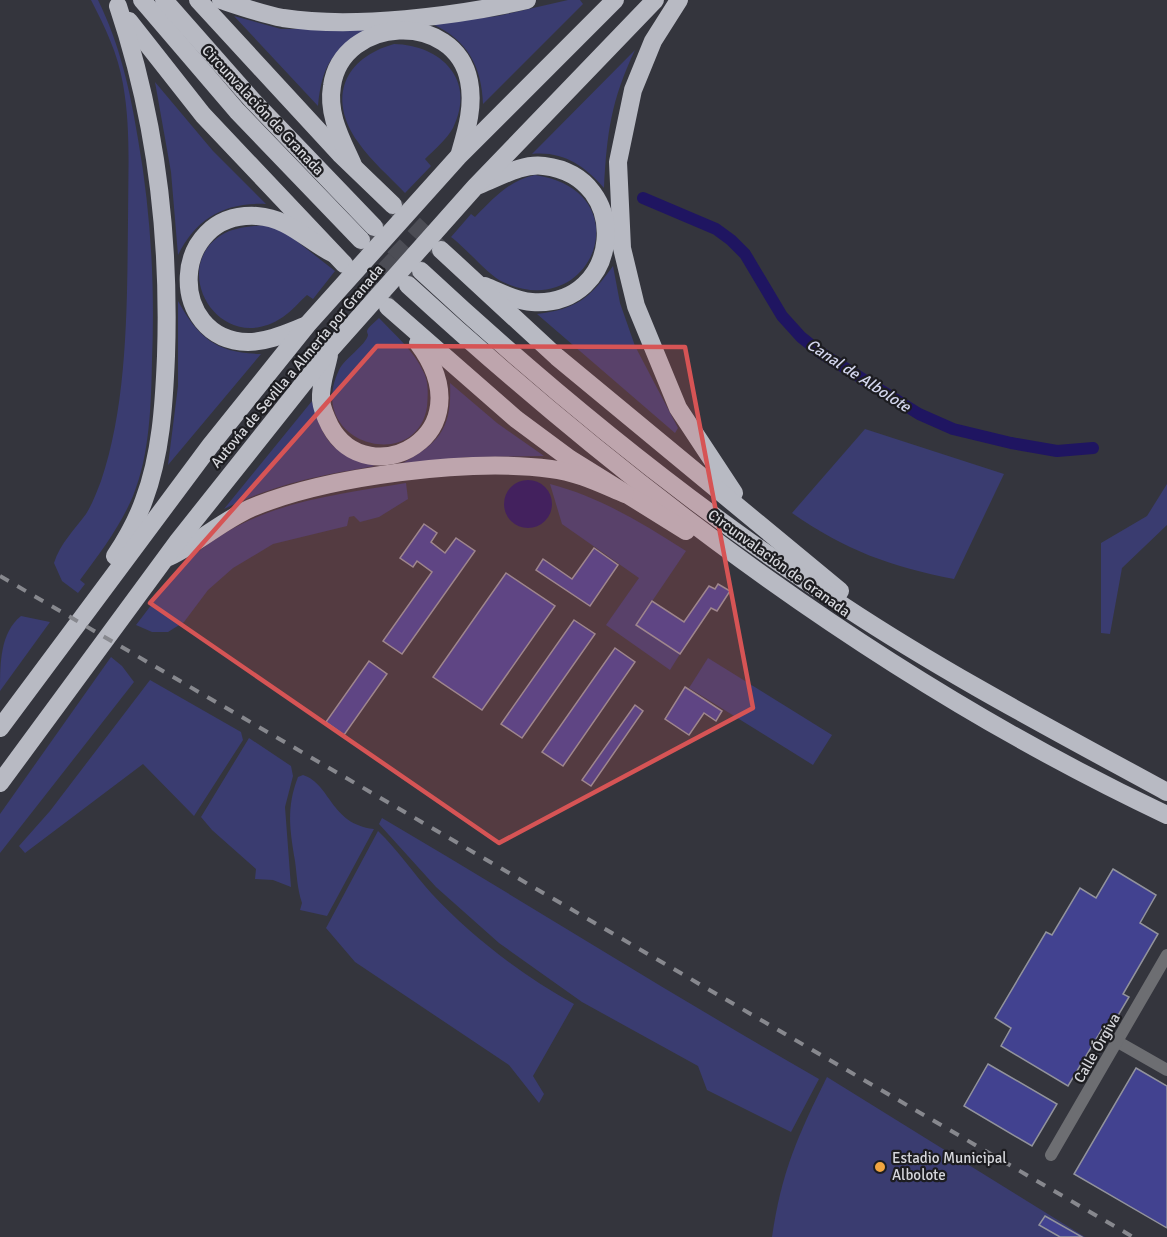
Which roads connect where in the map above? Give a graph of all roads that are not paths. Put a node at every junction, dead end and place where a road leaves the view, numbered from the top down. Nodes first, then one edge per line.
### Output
1 (142, 0) edge
2 (164, 0) edge
3 (198, 0) edge
4 (221, 0) edge
5 (527, 0) edge
6 (615, 0) edge
7 (655, 0) edge
8 (679, 0) edge
9 (116, 3) edge
10 (458, 157) junction
11 (353, 165) junction
12 (475, 187) junction
13 (393, 205) tunnel mouth
14 (441, 250) tunnel mouth
15 (475, 283) junction
16 (388, 307) tunnel mouth
17 (405, 321) junction
18 (307, 325) junction
19 (335, 344) junction
20 (625, 494) junction
21 (747, 512) junction
22 (165, 559) junction
23 (748, 564) junction
24 (92, 596) junction
25 (867, 621) junction
26 (0, 728) edge
27 (0, 783) edge
28 (1107, 784) junction
29 (1167, 792) edge
30 (1167, 815) edge
31 (1167, 828) edge
32 (1167, 955) edge
33 (1118, 1042) junction
34 (1167, 1070) edge
35 (1051, 1155) dead end

1 - 2 highway, Circunvalación de Granada
3 - 11 highway
4 - 5 highway
6 - 10 highway, Autovía de Sevilla a Almería por Granada
7 - 12 highway, Autovía de Sevilla a Almería por Granada
8 - 21 highway
9 - 18 highway
9 - 24 highway
10 - 11 highway
10 - 18 highway, Autovía de Sevilla a Almería por Granada
11 - 13 highway
12 - 15 highway
12 - 19 highway, Autovía de Sevilla a Almería por Granada
14 - 15 highway
15 - 21 highway
16 - 17 highway
17 - 19 highway
17 - 20 highway
18 - 24 highway, Autovía de Sevilla a Almería por Granada
19 - 22 highway, Autovía de Sevilla a Almería por Granada
20 - 22 highway
20 - 23 highway
21 - 25 highway
22 - 27 highway, Autovía de Sevilla a Almería por Granada
23 - 25 highway, Circunvalación de Granada
23 - 28 highway, Circunvalación de Granada
24 - 26 highway
25 - 29 highway, Circunvalación de Granada
28 - 30 highway, Circunvalación de Granada
28 - 31 highway
32 - 33 street, Calle Órgiva
33 - 34 street
33 - 35 street, Calle Órgiva

